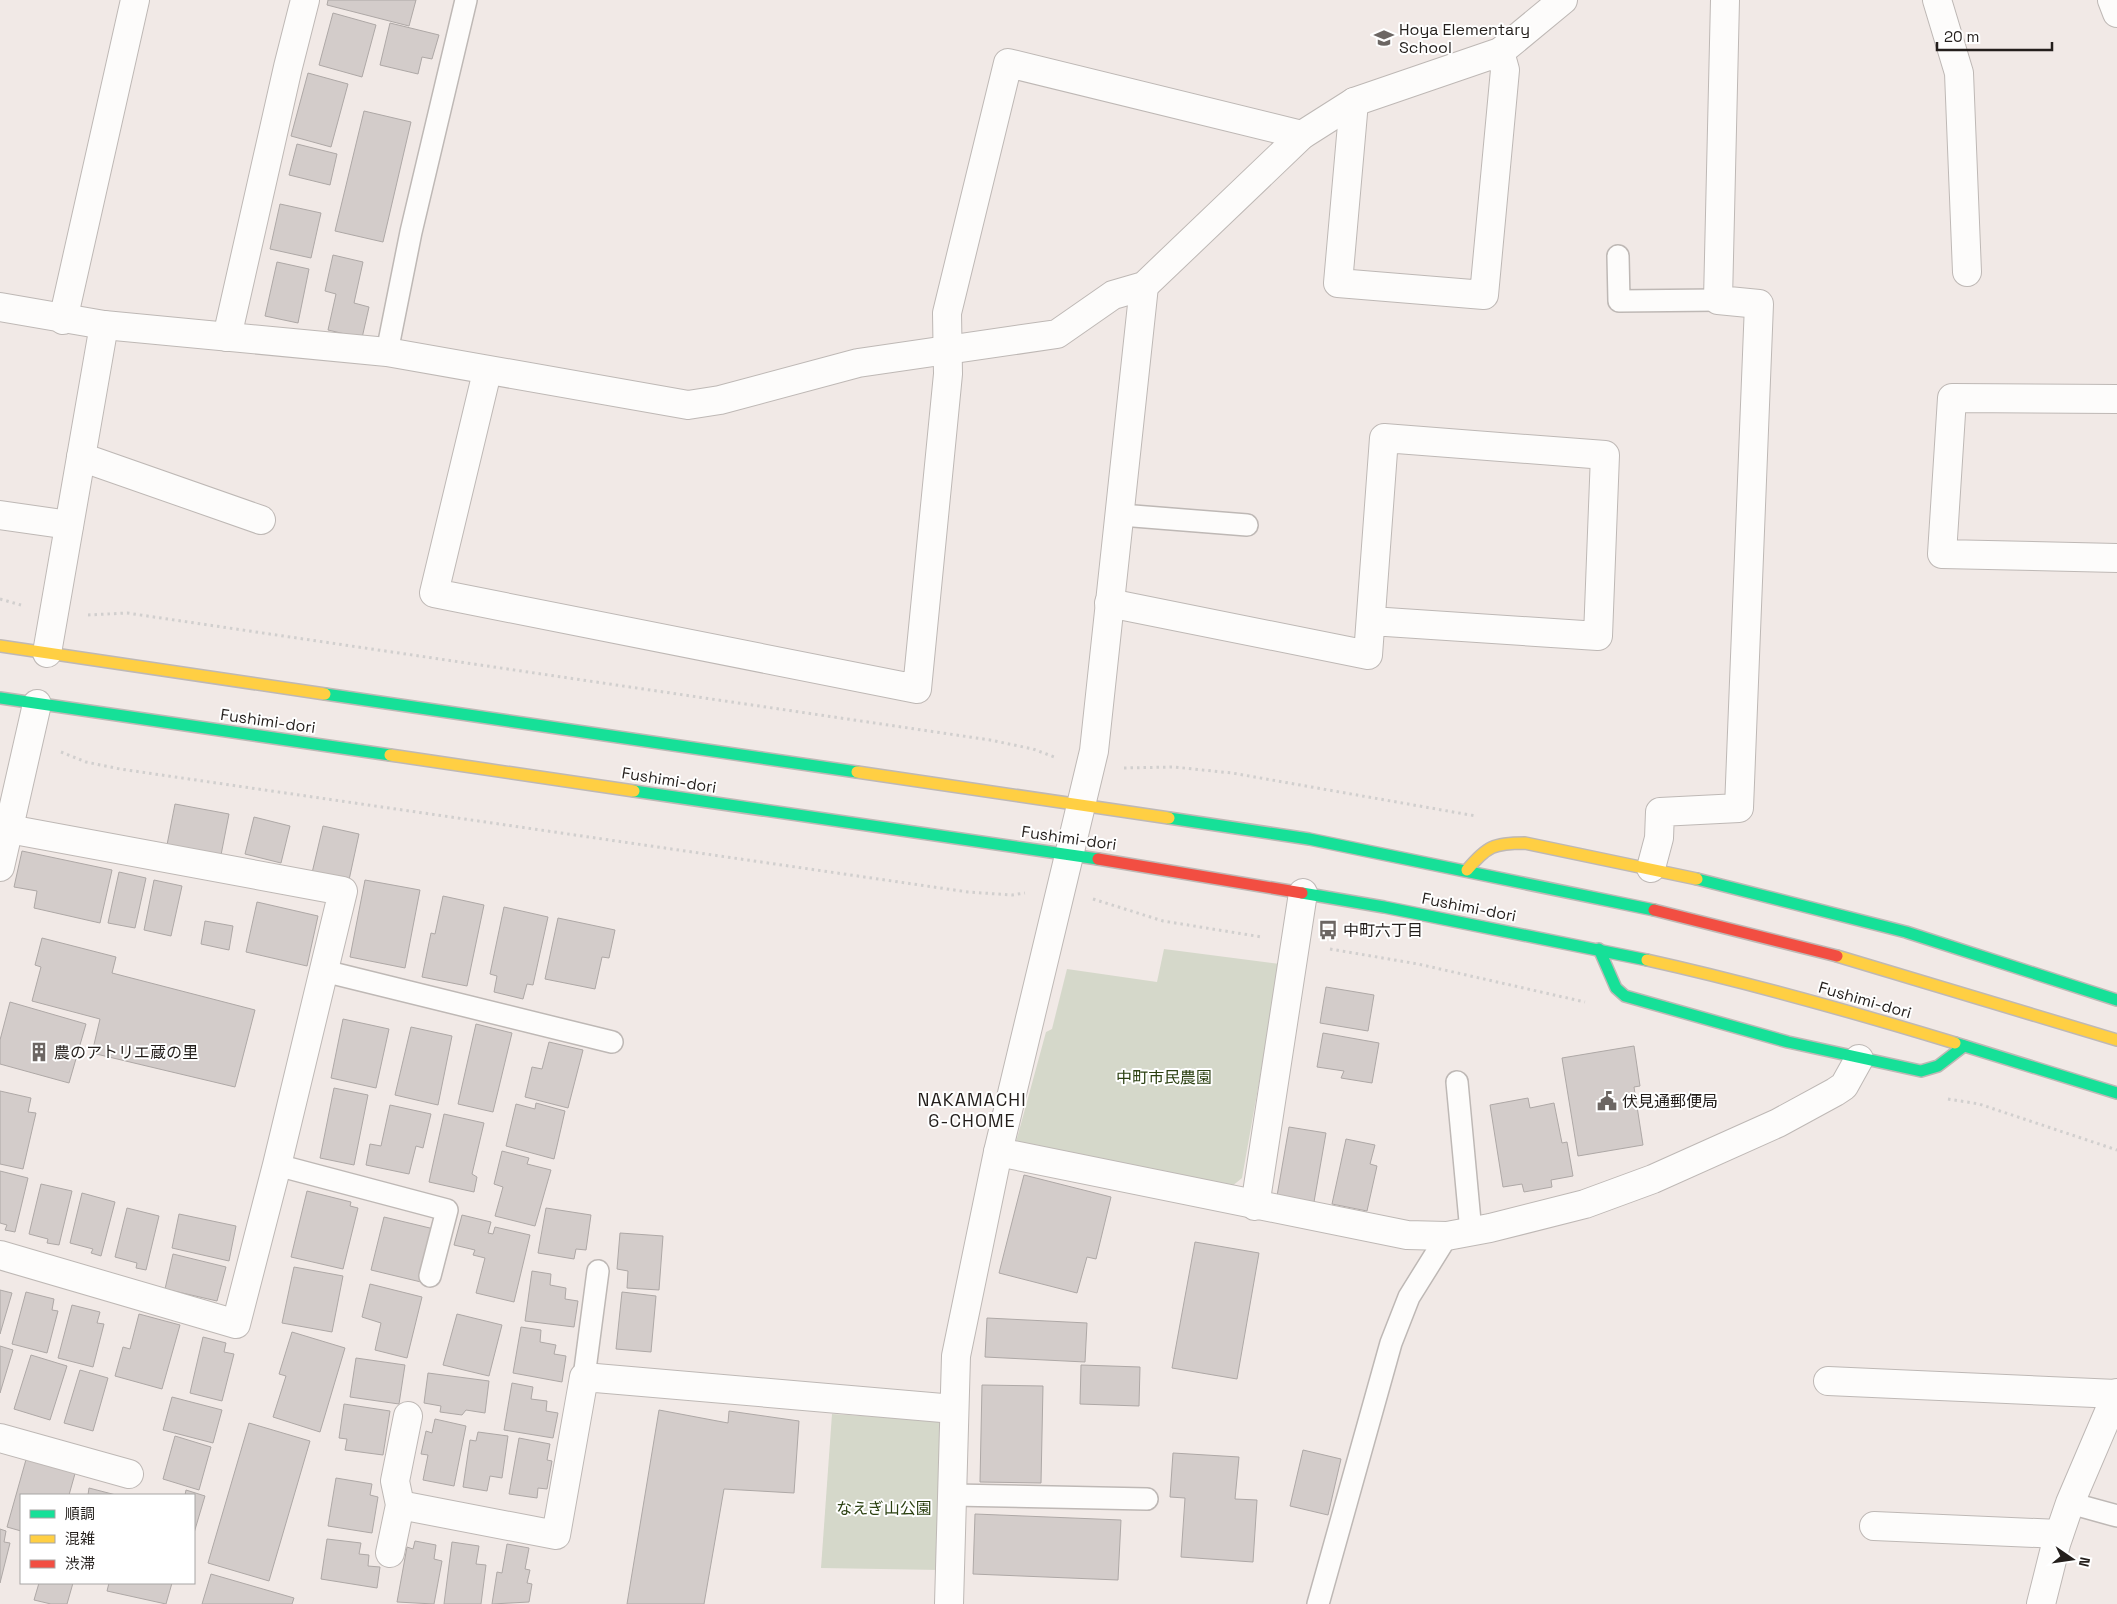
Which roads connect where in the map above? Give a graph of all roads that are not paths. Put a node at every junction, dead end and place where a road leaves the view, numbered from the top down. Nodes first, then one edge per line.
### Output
1 (135, 0) edge
2 (305, 0) edge
3 (466, 0) edge
4 (1563, 0) edge
5 (1726, 0) edge
6 (1937, 0) edge
7 (2112, 0) edge
8 (2117, 13) edge
9 (1500, 52) junction
10 (1354, 102) junction
11 (1302, 135) junction
12 (1618, 256) dead end
13 (1967, 272) dead end
14 (1144, 286) junction
15 (1718, 300) junction
16 (0, 307) edge
17 (64, 320) junction
18 (104, 325) junction
19 (226, 337) junction
20 (947, 349) junction
21 (387, 352) junction
22 (487, 372) junction
23 (2117, 398) edge
24 (81, 457) junction
25 (0, 515) edge
26 (1120, 515) junction
27 (261, 520) dead end
28 (69, 525) junction
29 (1247, 525) dead end
30 (2117, 558) edge
31 (1109, 602) junction
32 (1371, 622) junction
33 (0, 646) edge
34 (47, 652) junction
35 (0, 698) edge
36 (37, 704) junction
37 (1081, 806) junction
38 (8, 829) junction
39 (1070, 854) junction
40 (0, 867) edge
41 (1651, 868) junction
42 (1467, 870) junction
43 (1303, 893) junction
44 (1599, 949) junction
45 (324, 972) junction
46 (2117, 1000) edge
47 (2117, 1040) edge
48 (612, 1042) dead end
49 (1964, 1046) junction
50 (1859, 1059) junction
51 (1457, 1082) dead end
52 (2117, 1093) edge
53 (998, 1152) junction
54 (278, 1165) junction
55 (1255, 1206) junction
56 (1459, 1234) junction
57 (0, 1255) edge
58 (598, 1272) dead end
59 (430, 1276) dead end
60 (584, 1377) junction
61 (1828, 1381) dead end
62 (2117, 1393) edge
63 (954, 1409) junction
64 (408, 1416) dead end
65 (0, 1438) edge
66 (129, 1474) dead end
67 (953, 1495) junction
68 (1147, 1499) dead end
69 (2070, 1503) junction
70 (400, 1505) junction
71 (2117, 1516) edge
72 (1874, 1526) dead end
73 (2059, 1534) junction
74 (390, 1553) dead end
75 (949, 1604) edge
76 (1318, 1604) edge
77 (2041, 1604) edge

1 - 17 street
2 - 19 street
3 - 21 lane
4 - 9 street
5 - 15 street
6 - 13 street
7 - 8 street
9 - 10 street
9 - 10 street
10 - 11 street
11 - 14 street
11 - 20 street
12 - 15 lane
14 - 20 street
14 - 26 street
15 - 41 street
16 - 17 street
17 - 18 street
18 - 19 street
18 - 24 street
19 - 21 street
20 - 22 street
20 - 22 street
21 - 22 street
23 - 30 street
24 - 27 street
24 - 28 street
25 - 28 street
26 - 29 lane
26 - 31 street
28 - 34 street
31 - 32 street
31 - 37 street
32 - 32 street
33 - 34 main road, Fushimi-dori
34 - 37 main road, Fushimi-dori
35 - 36 main road, Fushimi-dori
36 - 38 street
36 - 39 main road, Fushimi-dori
37 - 39 street
37 - 42 main road, Fushimi-dori
38 - 40 street
38 - 45 street
39 - 43 main road, Fushimi-dori
39 - 53 street
41 - 42 main road
41 - 46 main road
42 - 47 main road, Fushimi-dori
43 - 44 main road, Fushimi-dori
43 - 55 street
44 - 49 main road, Fushimi-dori
44 - 50 main road
45 - 48 lane
45 - 54 street
49 - 50 main road
49 - 52 main road, Fushimi-dori
50 - 56 street
51 - 56 lane
53 - 55 street
53 - 63 street
54 - 57 street
54 - 59 lane
55 - 56 street
56 - 76 lane
58 - 60 lane
60 - 63 street
60 - 70 street
61 - 62 street
62 - 69 street
63 - 67 street
64 - 70 street
65 - 66 street
67 - 68 lane
67 - 75 street
69 - 71 lane
69 - 73 street
70 - 74 street
72 - 73 street
73 - 77 street

